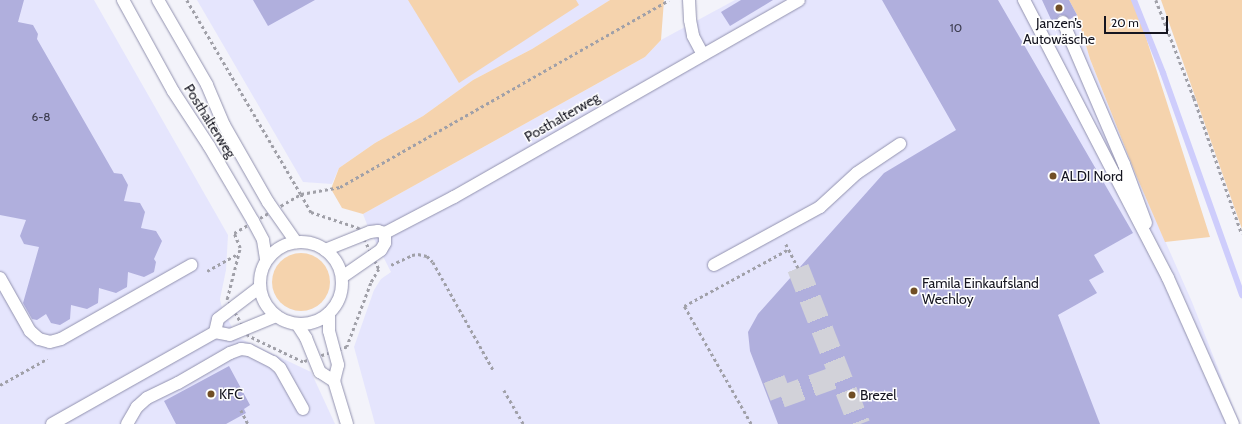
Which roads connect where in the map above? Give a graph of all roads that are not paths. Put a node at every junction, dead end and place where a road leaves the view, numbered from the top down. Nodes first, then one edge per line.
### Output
1 (123, 0) edge
2 (158, 0) edge
3 (689, 0) edge
4 (799, 0) edge
5 (1024, 0) edge
6 (1063, 22) dead end
7 (703, 55) junction
8 (900, 144) dead end
9 (385, 233) junction
10 (296, 242) junction
11 (325, 250) junction
12 (266, 260) junction
13 (714, 264) dead end
14 (191, 265) dead end
15 (342, 277) junction
16 (0, 278) edge
17 (1168, 278) junction
18 (260, 287) junction
19 (329, 313) junction
20 (276, 316) junction
21 (297, 324) junction
22 (214, 332) junction
23 (334, 381) junction
24 (304, 410) dead end
25 (52, 424) edge
26 (127, 424) edge
27 (347, 424) edge
28 (1233, 424) edge

1 - 12 lane, Posthalterweg
2 - 10 lane, Posthalterweg
3 - 7 lane
4 - 7 lane, Posthalterweg
5 - 17 lane
6 - 17 lane
7 - 9 lane, Posthalterweg
8 - 13 lane
9 - 11 lane, Posthalterweg
9 - 15 lane
10 - 11 lane
10 - 12 lane
11 - 15 lane
12 - 18 lane, Posthalterweg
14 - 16 lane
15 - 19 lane
17 - 28 lane
18 - 20 lane, Posthalterweg
18 - 22 lane
19 - 21 lane, Posthalterweg
19 - 23 lane
20 - 21 lane, Posthalterweg
20 - 22 lane
21 - 23 lane
22 - 25 lane
23 - 27 lane
24 - 26 lane

